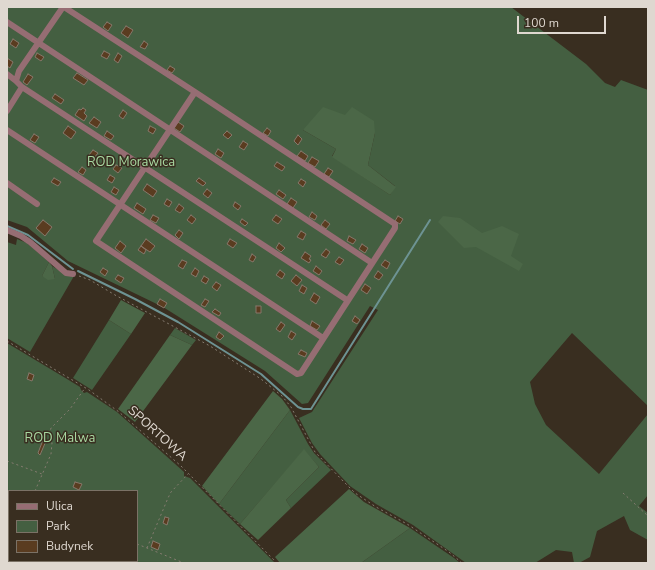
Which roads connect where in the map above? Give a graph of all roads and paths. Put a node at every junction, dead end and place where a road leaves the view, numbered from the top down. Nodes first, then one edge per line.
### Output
1 (64, 7) edge
2 (7, 22) edge
3 (38, 42) junction
4 (7, 74) edge
5 (16, 80) junction
6 (22, 87) junction
7 (195, 92) junction
8 (7, 111) edge
9 (170, 129) junction
10 (7, 130) edge
11 (146, 168) junction
12 (7, 183) edge
13 (37, 204) dead end
14 (121, 205) junction
15 (7, 230) edge
16 (372, 263) junction
17 (74, 274) joint
18 (348, 300) junction
19 (323, 338) junction
20 (7, 340) edge
21 (85, 388) junction
22 (7, 461) edge
23 (42, 474) junction
24 (188, 474) junction
25 (35, 490) edge
26 (623, 493) dead end
27 (648, 516) edge
28 (138, 544) edge
29 (147, 548) junction
30 (184, 563) edge
31 (277, 563) edge
32 (462, 563) edge

1 - 3 street
1 - 7 street
2 - 3 street
3 - 5 street
3 - 9 street
4 - 5 street
5 - 6 street
6 - 8 street
6 - 11 street
7 - 9 street
7 - 16 street
9 - 11 street
9 - 16 street
10 - 14 street
11 - 14 street
11 - 18 street
12 - 13 street
14 - 19 street
14 - 19 street
15 - 17 street
16 - 18 street
17 - 32 path
18 - 19 street
20 - 21 path, SPORTOWA
21 - 23 path
21 - 24 path, SPORTOWA
22 - 23 path
23 - 25 path
24 - 29 path
24 - 31 path, SPORTOWA
26 - 27 path
28 - 29 path
29 - 30 path

